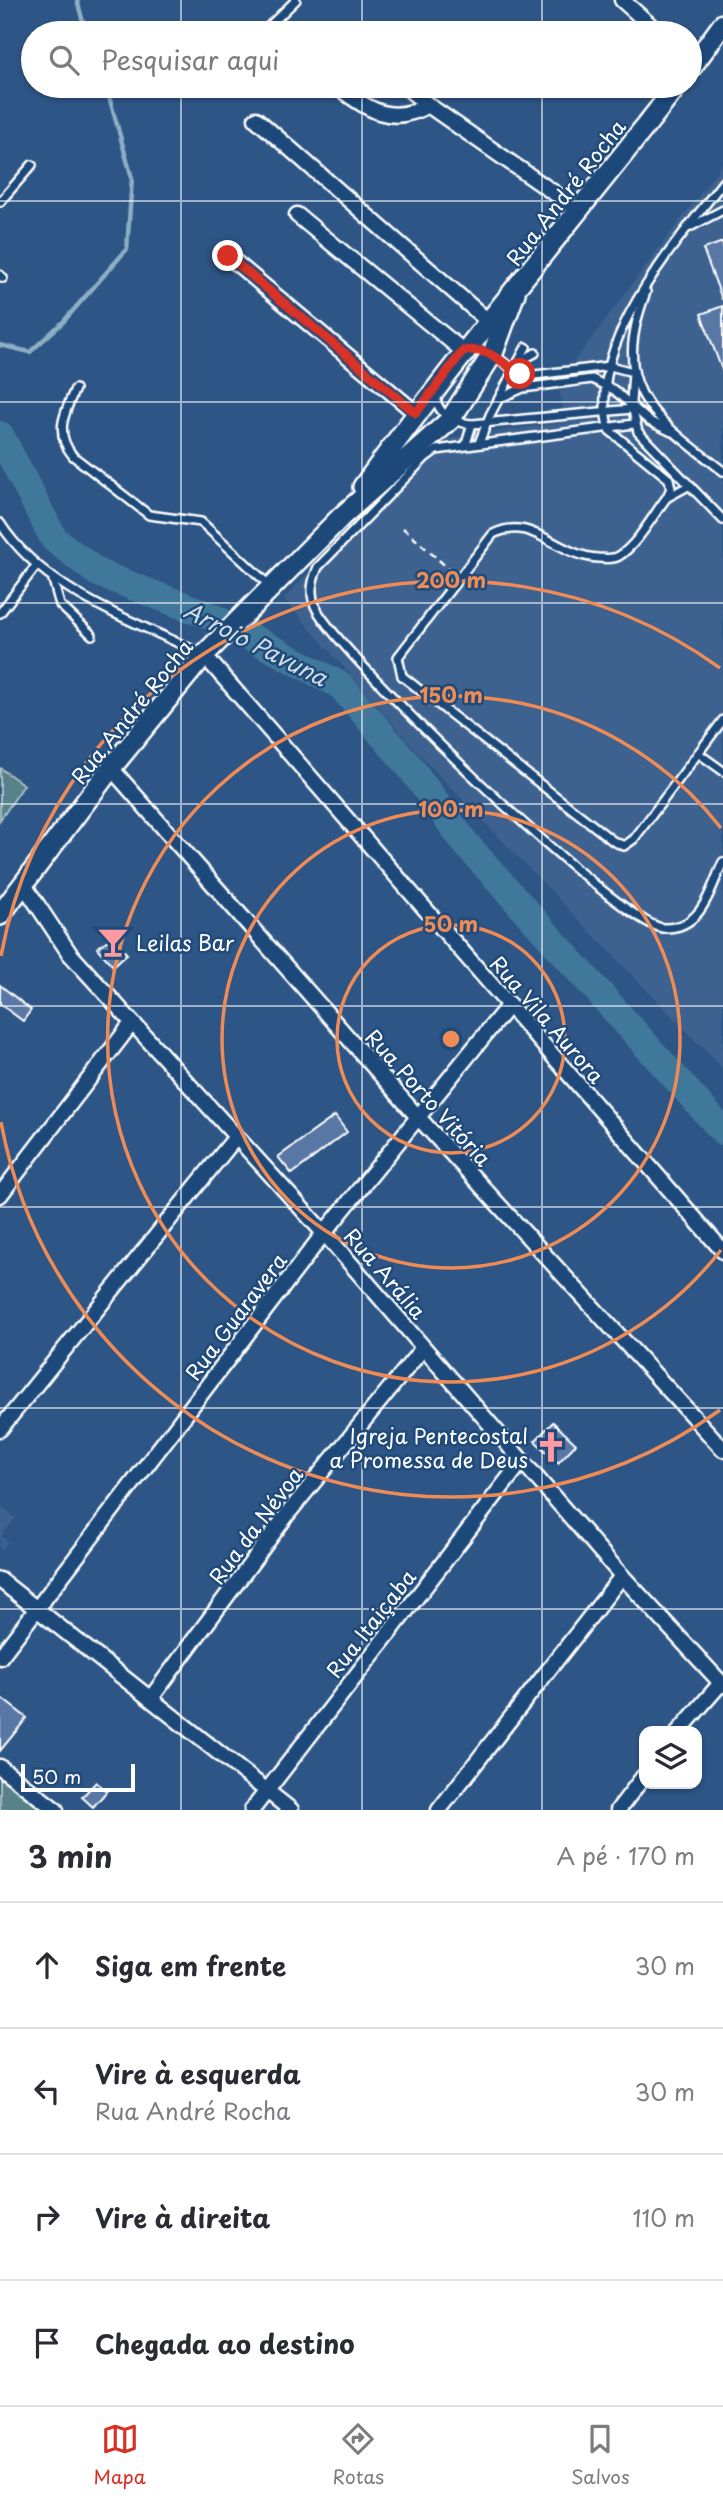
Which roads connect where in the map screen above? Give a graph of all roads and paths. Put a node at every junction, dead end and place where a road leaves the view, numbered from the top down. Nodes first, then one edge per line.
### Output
1 (296, 0) edge
2 (622, 0) edge
3 (274, 21) edge
4 (646, 21) edge
5 (723, 24) edge
6 (702, 50) edge
7 (353, 98) edge
8 (420, 98) edge
9 (668, 98) edge
10 (428, 105) junction
11 (256, 119) dead end
12 (32, 165) dead end
13 (723, 182) edge
14 (0, 202) edge
15 (723, 210) edge
16 (580, 211) junction
17 (297, 215) dead end
18 (689, 227) junction
19 (228, 256) dead end
20 (650, 282) junction
21 (515, 293) junction
22 (489, 322) junction
23 (526, 347) dead end
24 (463, 351) junction
25 (494, 353) junction
26 (535, 354) dead end
27 (522, 360) junction
28 (610, 366) junction
29 (514, 370) junction
30 (633, 373) junction
31 (608, 386) junction
32 (75, 390) dead end
33 (432, 391) junction
34 (500, 398) junction
35 (607, 409) junction
36 (632, 409) junction
37 (416, 413) junction
38 (450, 420) junction
39 (487, 423) junction
40 (472, 424) junction
41 (634, 424) junction
42 (608, 426) junction
43 (672, 432) junction
44 (479, 443) junction
45 (466, 444) junction
46 (723, 471) edge
47 (690, 485) junction
48 (667, 498) junction
49 (341, 517) junction
50 (723, 520) edge
51 (0, 523) edge
52 (403, 528) dead end
53 (36, 566) junction
54 (457, 577) junction
55 (53, 580) junction
56 (272, 589) junction
57 (0, 613) edge
58 (92, 635) dead end
59 (207, 653) junction
60 (723, 720) edge
61 (698, 753) junction
62 (111, 768) junction
63 (723, 771) edge
64 (723, 862) edge
65 (24, 885) junction
66 (0, 915) edge
67 (509, 1005) junction
68 (132, 1023) junction
69 (417, 1116) junction
70 (236, 1136) junction
71 (0, 1195) edge
72 (324, 1233) junction
73 (723, 1251) edge
74 (423, 1348) junction
75 (0, 1429) edge
76 (723, 1448) edge
77 (522, 1461) junction
78 (622, 1576) junction
79 (0, 1580) edge
80 (38, 1608) junction
81 (0, 1657) edge
82 (722, 1684) edge
83 (151, 1698) junction
84 (684, 1726) edge
85 (0, 1767) edge
86 (639, 1783) edge
87 (268, 1791) junction
88 (56, 1810) edge
89 (252, 1810) edge
90 (292, 1810) edge
91 (439, 1810) edge
92 (618, 1810) edge

1 - 3 lane
2 - 4 street
5 - 6 main road
7 - 10 street
8 - 10 street
9 - 16 main road, Rua André Rocha
10 - 16 street
11 - 22 street
12 - 14 lane
13 - 18 lane
15 - 18 lane
16 - 21 main road, Rua André Rocha
17 - 24 street
18 - 20 lane
19 - 37 street
20 - 28 lane
20 - 30 lane
21 - 22 main road, Rua André Rocha
21 - 25 main road, Rua André Rocha
22 - 24 main road, Rua André Rocha
23 - 27 lane
24 - 25 lane
24 - 33 main road, Rua André Rocha
25 - 29 lane
25 - 38 main road, Rua André Rocha
26 - 27 lane
27 - 29 lane
28 - 29 lane
28 - 30 lane
28 - 31 lane
29 - 34 lane
30 - 36 lane
30 - 43 lane
31 - 34 lane
31 - 35 lane
31 - 36 lane
32 - 56 lane
33 - 37 main road, Rua André Rocha
33 - 38 lane
34 - 39 lane
35 - 36 lane
35 - 39 lane
35 - 42 lane
36 - 41 lane
36 - 43 lane
37 - 49 main road, Rua André Rocha
38 - 40 lane
38 - 49 main road, Rua André Rocha
39 - 40 lane
39 - 44 lane
40 - 45 lane
41 - 42 lane
41 - 47 lane
42 - 44 lane
42 - 48 lane
43 - 46 lane
44 - 45 lane
45 - 64 lane
47 - 48 lane
47 - 50 lane
48 - 54 lane
49 - 56 main road, Rua André Rocha
51 - 53 lane
52 - 54 path
53 - 55 lane
53 - 57 lane
54 - 61 lane
55 - 58 lane
55 - 59 lane
56 - 59 main road, Rua André Rocha
59 - 62 main road, Rua André Rocha
59 - 67 street, Rua Vila Aurora
60 - 61 lane
61 - 63 lane
62 - 65 main road, Rua André Rocha
62 - 69 street, Rua Porto Vitória
65 - 66 main road, Rua André Rocha
65 - 68 street, Rua Arália
67 - 69 street, Rua Guaravera
67 - 73 street, Rua Vila Aurora
68 - 70 street, Rua Arália
68 - 71 street
69 - 72 street, Rua Guaravera
69 - 76 street, Rua Porto Vitória
70 - 72 street, Rua Arália
70 - 75 street
72 - 74 street, Rua Arália
72 - 80 street, Rua Guaravera
74 - 77 street, Rua Arália
74 - 83 street, Rua da Névoa
77 - 78 street, Rua Arália
77 - 87 street, Rua Itaiçaba
78 - 82 street, Rua Arália
78 - 91 street
79 - 80 street
80 - 81 street, Rua Guaravera
80 - 83 street
82 - 84 street
83 - 87 street
85 - 88 street
86 - 92 street
87 - 89 street, Rua Itaiçaba
87 - 90 street

